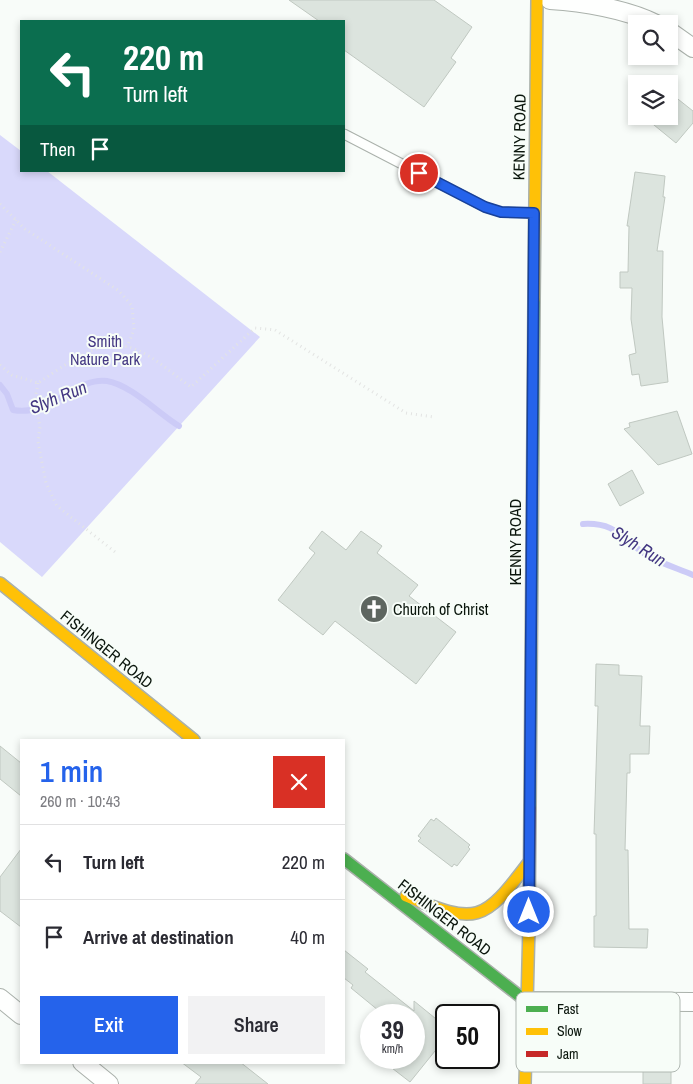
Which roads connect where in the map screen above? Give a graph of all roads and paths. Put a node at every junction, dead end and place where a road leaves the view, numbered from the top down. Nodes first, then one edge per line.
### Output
1 (537, 0) edge
2 (550, 0) edge
3 (632, 15) edge
4 (678, 37) edge
5 (693, 48) edge
6 (345, 135) edge
7 (0, 204) edge
8 (534, 213) junction
9 (16, 220) junction
10 (0, 252) edge
11 (127, 347) junction
12 (0, 365) edge
13 (38, 383) junction
14 (434, 417) dead end
15 (115, 552) dead end
16 (0, 583) edge
17 (193, 739) edge
18 (345, 860) edge
19 (528, 862) junction
20 (373, 882) junction
21 (526, 992) edge
22 (516, 993) edge
23 (0, 998) edge
24 (680, 1002) edge
25 (693, 1002) edge
26 (19, 1008) edge
27 (84, 1064) edge
28 (109, 1084) edge

1 - 8 main road, KENNY ROAD
2 - 3 street
4 - 5 street
6 - 8 lane
7 - 9 path
8 - 19 main road, KENNY ROAD
9 - 10 path
9 - 11 path
11 - 13 path
11 - 14 path
12 - 13 path
13 - 15 path
16 - 17 main road, FISHINGER ROAD
18 - 20 main road, FISHINGER ROAD
19 - 20 main road
19 - 21 main road, KENNY ROAD
20 - 22 main road, FISHINGER ROAD
23 - 26 street
24 - 25 street
27 - 28 street

